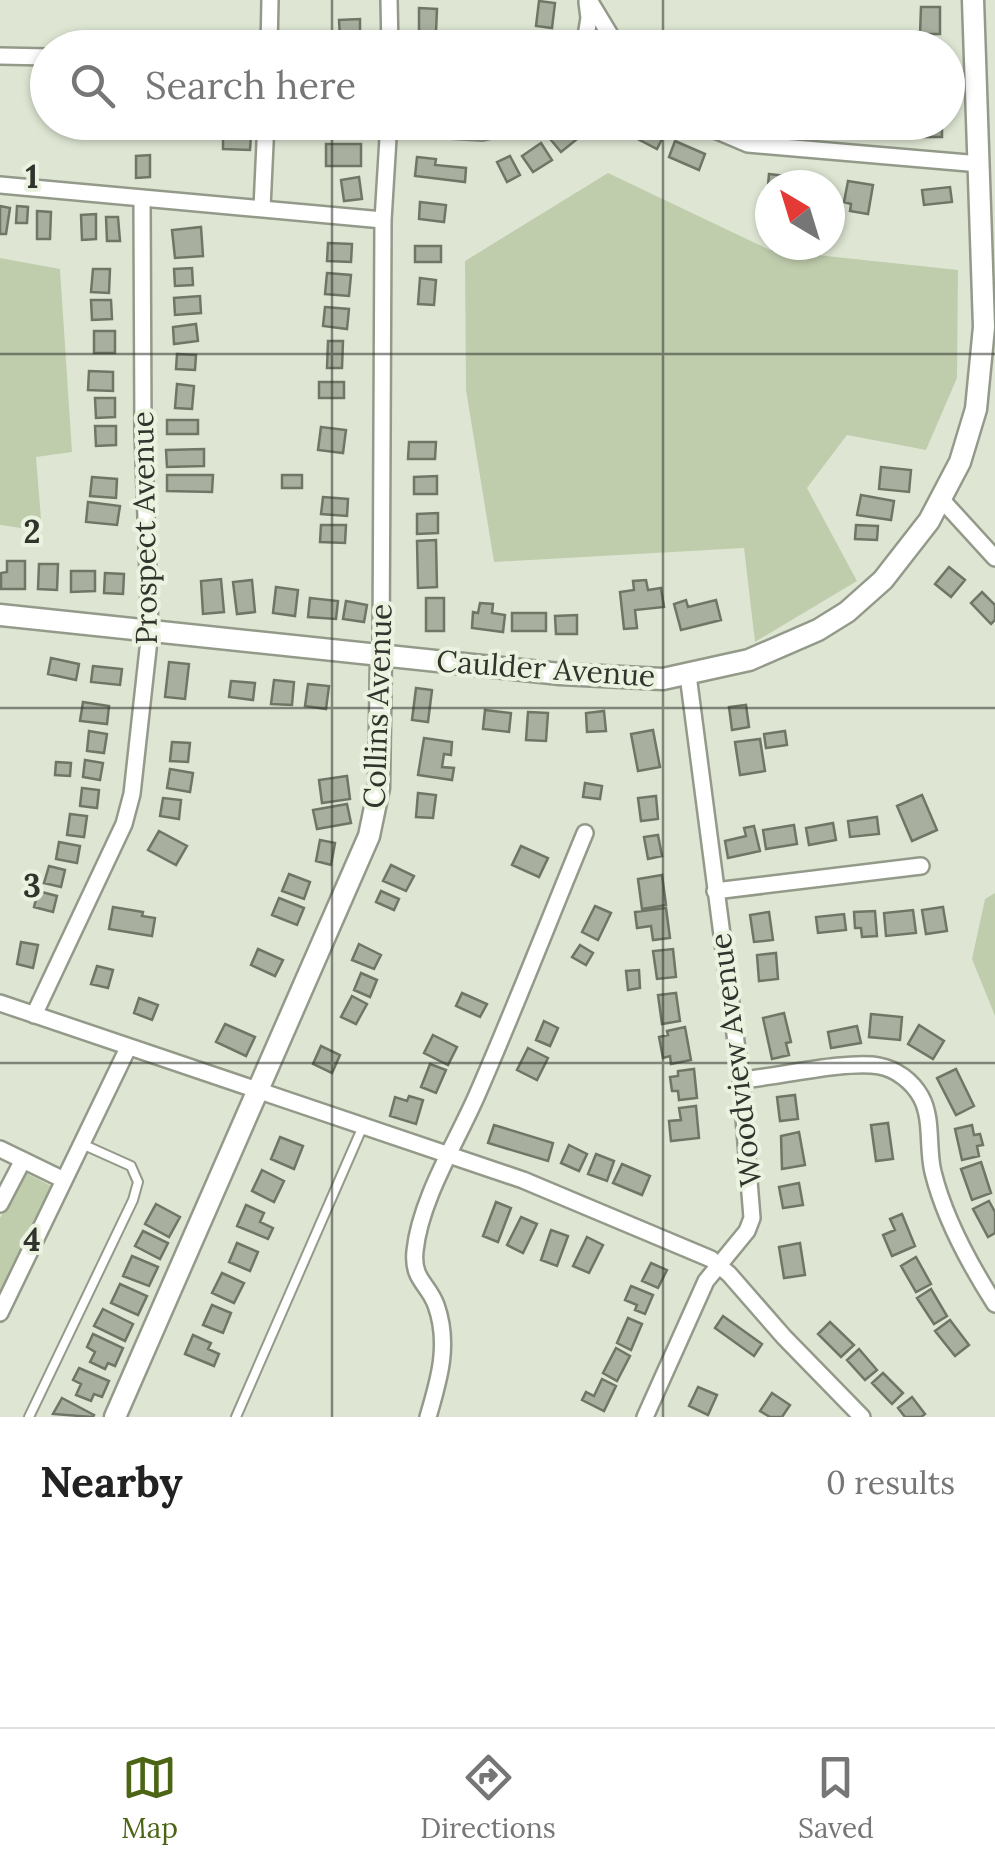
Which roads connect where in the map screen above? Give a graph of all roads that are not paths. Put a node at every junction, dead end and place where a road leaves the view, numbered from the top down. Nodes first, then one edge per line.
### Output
1 (270, 0) edge
2 (389, 0) edge
3 (588, 0) edge
4 (973, 0) edge
5 (269, 30) edge
6 (390, 30) edge
7 (587, 30) edge
8 (607, 30) edge
9 (0, 56) edge
10 (30, 57) edge
11 (265, 140) edge
12 (388, 140) edge
13 (739, 140) edge
14 (985, 174) edge
15 (0, 185) edge
16 (142, 198) junction
17 (262, 208) junction
18 (383, 220) junction
19 (942, 500) junction
20 (995, 558) edge
21 (0, 615) edge
22 (150, 630) junction
23 (381, 655) junction
24 (688, 675) junction
25 (585, 833) dead end
26 (921, 866) dead end
27 (715, 891) junction
28 (0, 1003) edge
29 (34, 1015) junction
30 (128, 1048) junction
31 (741, 1080) junction
32 (258, 1090) junction
33 (362, 1126) junction
34 (82, 1144) junction
35 (0, 1149) edge
36 (450, 1157) junction
37 (23, 1160) junction
38 (64, 1180) junction
39 (0, 1204) edge
40 (718, 1264) junction
41 (995, 1304) edge
42 (0, 1313) edge
43 (28, 1417) edge
44 (115, 1417) edge
45 (236, 1417) edge
46 (428, 1417) edge
47 (646, 1417) edge
48 (862, 1417) edge

1 - 5 street
2 - 6 street
3 - 7 street
3 - 8 street
4 - 14 street, Caulder Avenue
9 - 10 street
11 - 17 street
12 - 18 street, Collins Avenue
13 - 14 street
14 - 19 street, Caulder Avenue
15 - 16 street
16 - 17 street
16 - 22 street, Prospect Avenue
17 - 18 street
18 - 23 street, Collins Avenue
19 - 20 street
19 - 24 street, Caulder Avenue
21 - 22 street, Caulder Avenue
22 - 23 street, Caulder Avenue
22 - 29 street, Prospect Avenue
23 - 24 street, Caulder Avenue
23 - 32 street, Collins Avenue
24 - 27 street, Woodview Avenue
25 - 36 street
26 - 27 street
27 - 31 street, Woodview Avenue
28 - 29 street
29 - 30 street
30 - 32 street
30 - 34 street
31 - 40 street, Woodview Avenue
31 - 41 street
32 - 33 street
32 - 44 street, Collins Avenue
33 - 36 street
33 - 45 lane
34 - 38 street
34 - 43 lane
35 - 37 street
36 - 40 street
36 - 46 street
37 - 38 street
37 - 39 street
38 - 42 street
40 - 47 street, Woodview Avenue
40 - 48 street

